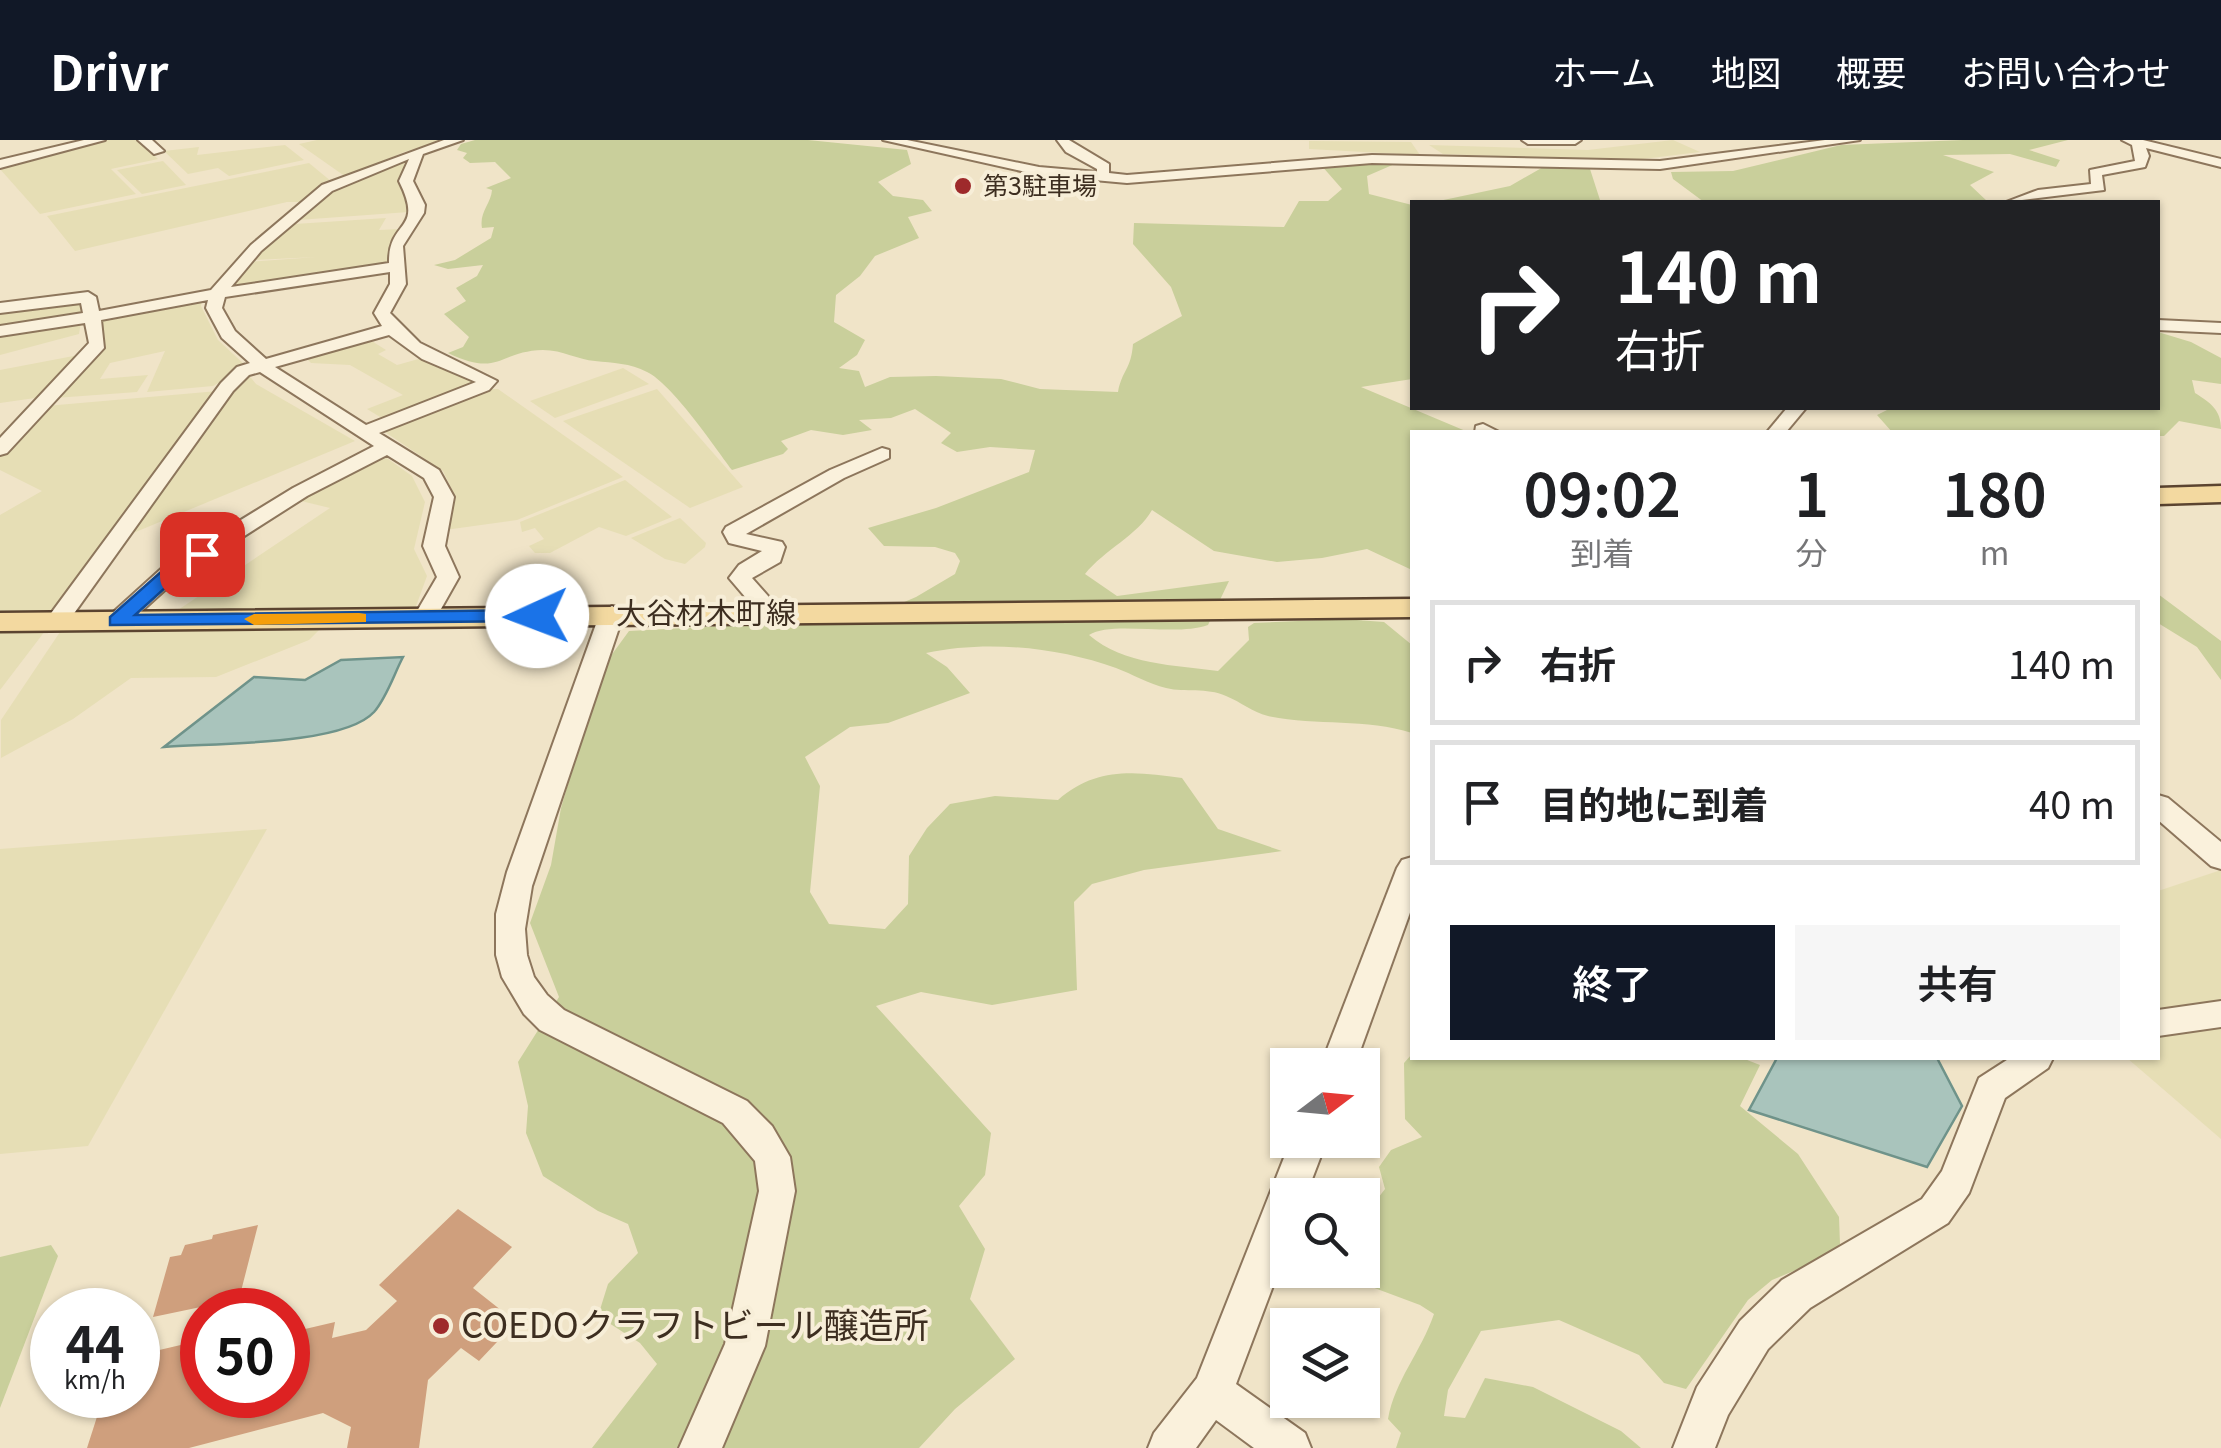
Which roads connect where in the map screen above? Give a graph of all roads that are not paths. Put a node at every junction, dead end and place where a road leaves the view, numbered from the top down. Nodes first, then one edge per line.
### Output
1 (99, 140) edge
2 (144, 140) edge
3 (457, 140) edge
4 (889, 140) edge
5 (1063, 140) edge
6 (1418, 140) edge
7 (1528, 140) edge
8 (1574, 140) edge
9 (1854, 140) edge
10 (2132, 141) edge
11 (1696, 146) dead end
12 (158, 151) dead end
13 (418, 152) junction
14 (1429, 159) junction
15 (1724, 159) junction
16 (2221, 163) edge
17 (0, 164) edge
18 (1102, 178) junction
19 (2019, 200) edge
20 (396, 268) junction
21 (218, 292) junction
22 (0, 308) edge
23 (95, 318) junction
24 (2160, 326) edge
25 (2221, 328) edge
26 (390, 329) junction
27 (0, 331) edge
28 (263, 366) junction
29 (1795, 410) edge
30 (1778, 430) edge
31 (366, 432) junction
32 (390, 446) junction
33 (0, 450) edge
34 (882, 454) dead end
35 (2221, 494) edge
36 (2160, 496) edge
37 (1410, 608) edge
38 (612, 613) junction
39 (772, 614) junction
40 (425, 618) junction
41 (117, 621) junction
42 (0, 622) edge
43 (57, 622) junction
44 (2160, 808) edge
45 (2221, 858) edge
46 (1410, 873) edge
47 (2221, 1014) edge
48 (2160, 1023) edge
49 (1344, 1048) edge
50 (2033, 1060) edge
51 (1270, 1242) edge
52 (1212, 1392) junction
53 (700, 1448) edge
54 (1169, 1448) edge
55 (1290, 1448) edge
56 (1694, 1448) edge

1 - 17 street
2 - 12 street
3 - 13 street
4 - 18 street
5 - 18 street
6 - 14 street
7 - 8 street
9 - 15 street
10 - 16 street
10 - 19 street
11 - 15 street
13 - 20 street
13 - 21 street
14 - 15 street
14 - 18 street
20 - 21 street
20 - 26 street
21 - 23 street
21 - 28 street
22 - 23 street
23 - 27 street
23 - 33 street
24 - 25 street
26 - 28 street
26 - 31 street
28 - 31 street
28 - 43 street
29 - 30 street
31 - 32 street
32 - 40 street
32 - 41 street
34 - 39 street
35 - 36 main road
37 - 39 main road, 大谷材木町線
38 - 39 main road, 大谷材木町線
38 - 40 main road, 大谷材木町線
38 - 53 street
40 - 41 main road, 大谷材木町線
41 - 43 main road, 大谷材木町線
42 - 43 main road, 大谷材木町線
44 - 45 street
46 - 49 street
47 - 48 street
50 - 56 street
51 - 52 street
52 - 54 street
52 - 55 street

